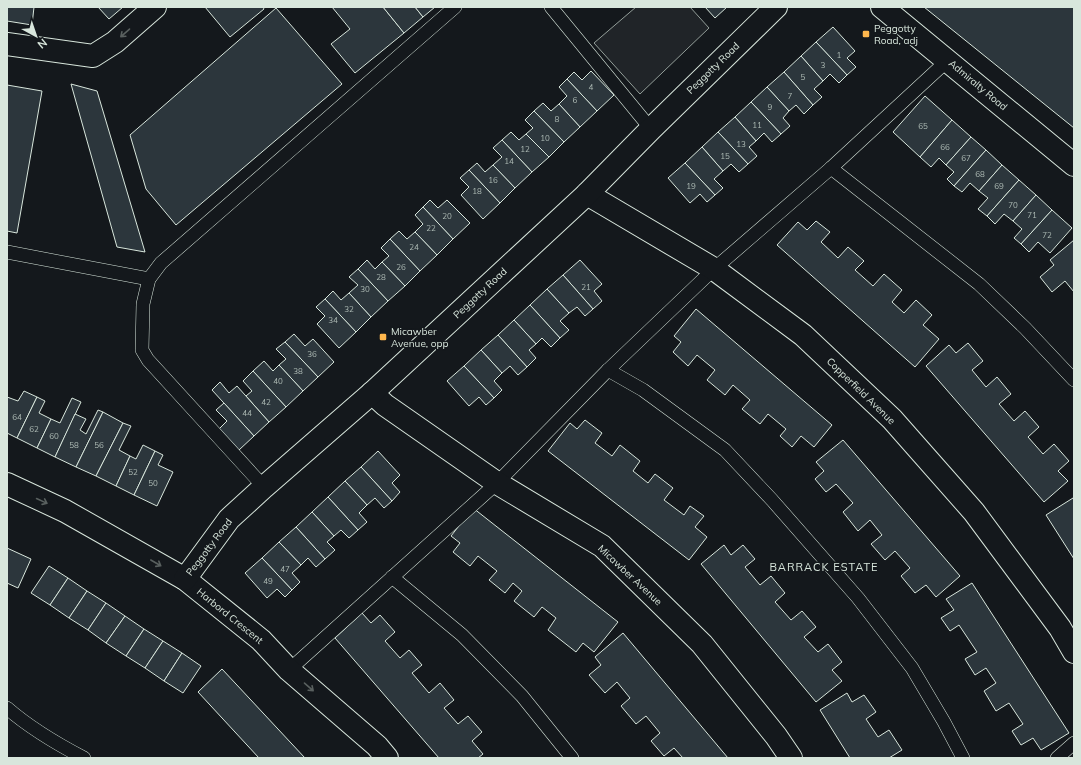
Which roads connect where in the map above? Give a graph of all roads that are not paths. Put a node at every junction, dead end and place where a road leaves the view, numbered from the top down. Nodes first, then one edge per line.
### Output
1 (155, 7) edge
2 (455, 7) edge
3 (551, 7) edge
4 (776, 7) edge
5 (882, 7) edge
6 (7, 44) edge
7 (948, 60) junction
8 (651, 128) junction
9 (1074, 164) edge
10 (831, 168) junction
11 (587, 194) junction
12 (7, 252) edge
13 (714, 269) junction
14 (149, 279) junction
15 (608, 370) junction
16 (1074, 380) edge
17 (372, 393) junction
18 (497, 483) junction
19 (7, 484) edge
20 (264, 487) junction
21 (392, 577) junction
22 (185, 579) junction
23 (1074, 652) edge
24 (289, 670) junction
25 (7, 708) edge
26 (1074, 743) edge
27 (84, 758) edge
28 (387, 758) edge
29 (572, 758) edge
30 (791, 758) edge
31 (963, 758) edge
32 (1057, 758) edge

1 -> 6 street
2 - 14 lane
3 - 8 lane
4 - 8 street, Peggotty Road
5 - 7 street, Admiralty Road
7 - 9 street, Admiralty Road
7 - 10 lane
8 - 11 street, Peggotty Road
10 - 13 lane
10 - 16 lane
11 - 13 street, Copperfield Avenue
11 - 17 street, Peggotty Road
12 - 14 lane
13 - 15 lane
13 - 23 street, Copperfield Avenue
14 - 20 lane
15 - 18 lane
15 - 31 lane
17 - 18 street, Micawber Avenue
17 - 20 street, Peggotty Road
18 - 21 lane
18 - 30 street, Micawber Avenue
19 -> 22 street, Harbord Crescent
20 - 22 street, Peggotty Road
21 - 24 lane
21 - 29 lane
22 - 24 street, Harbord Crescent
24 -> 28 street, Harbord Crescent
25 - 27 lane
26 - 32 lane

